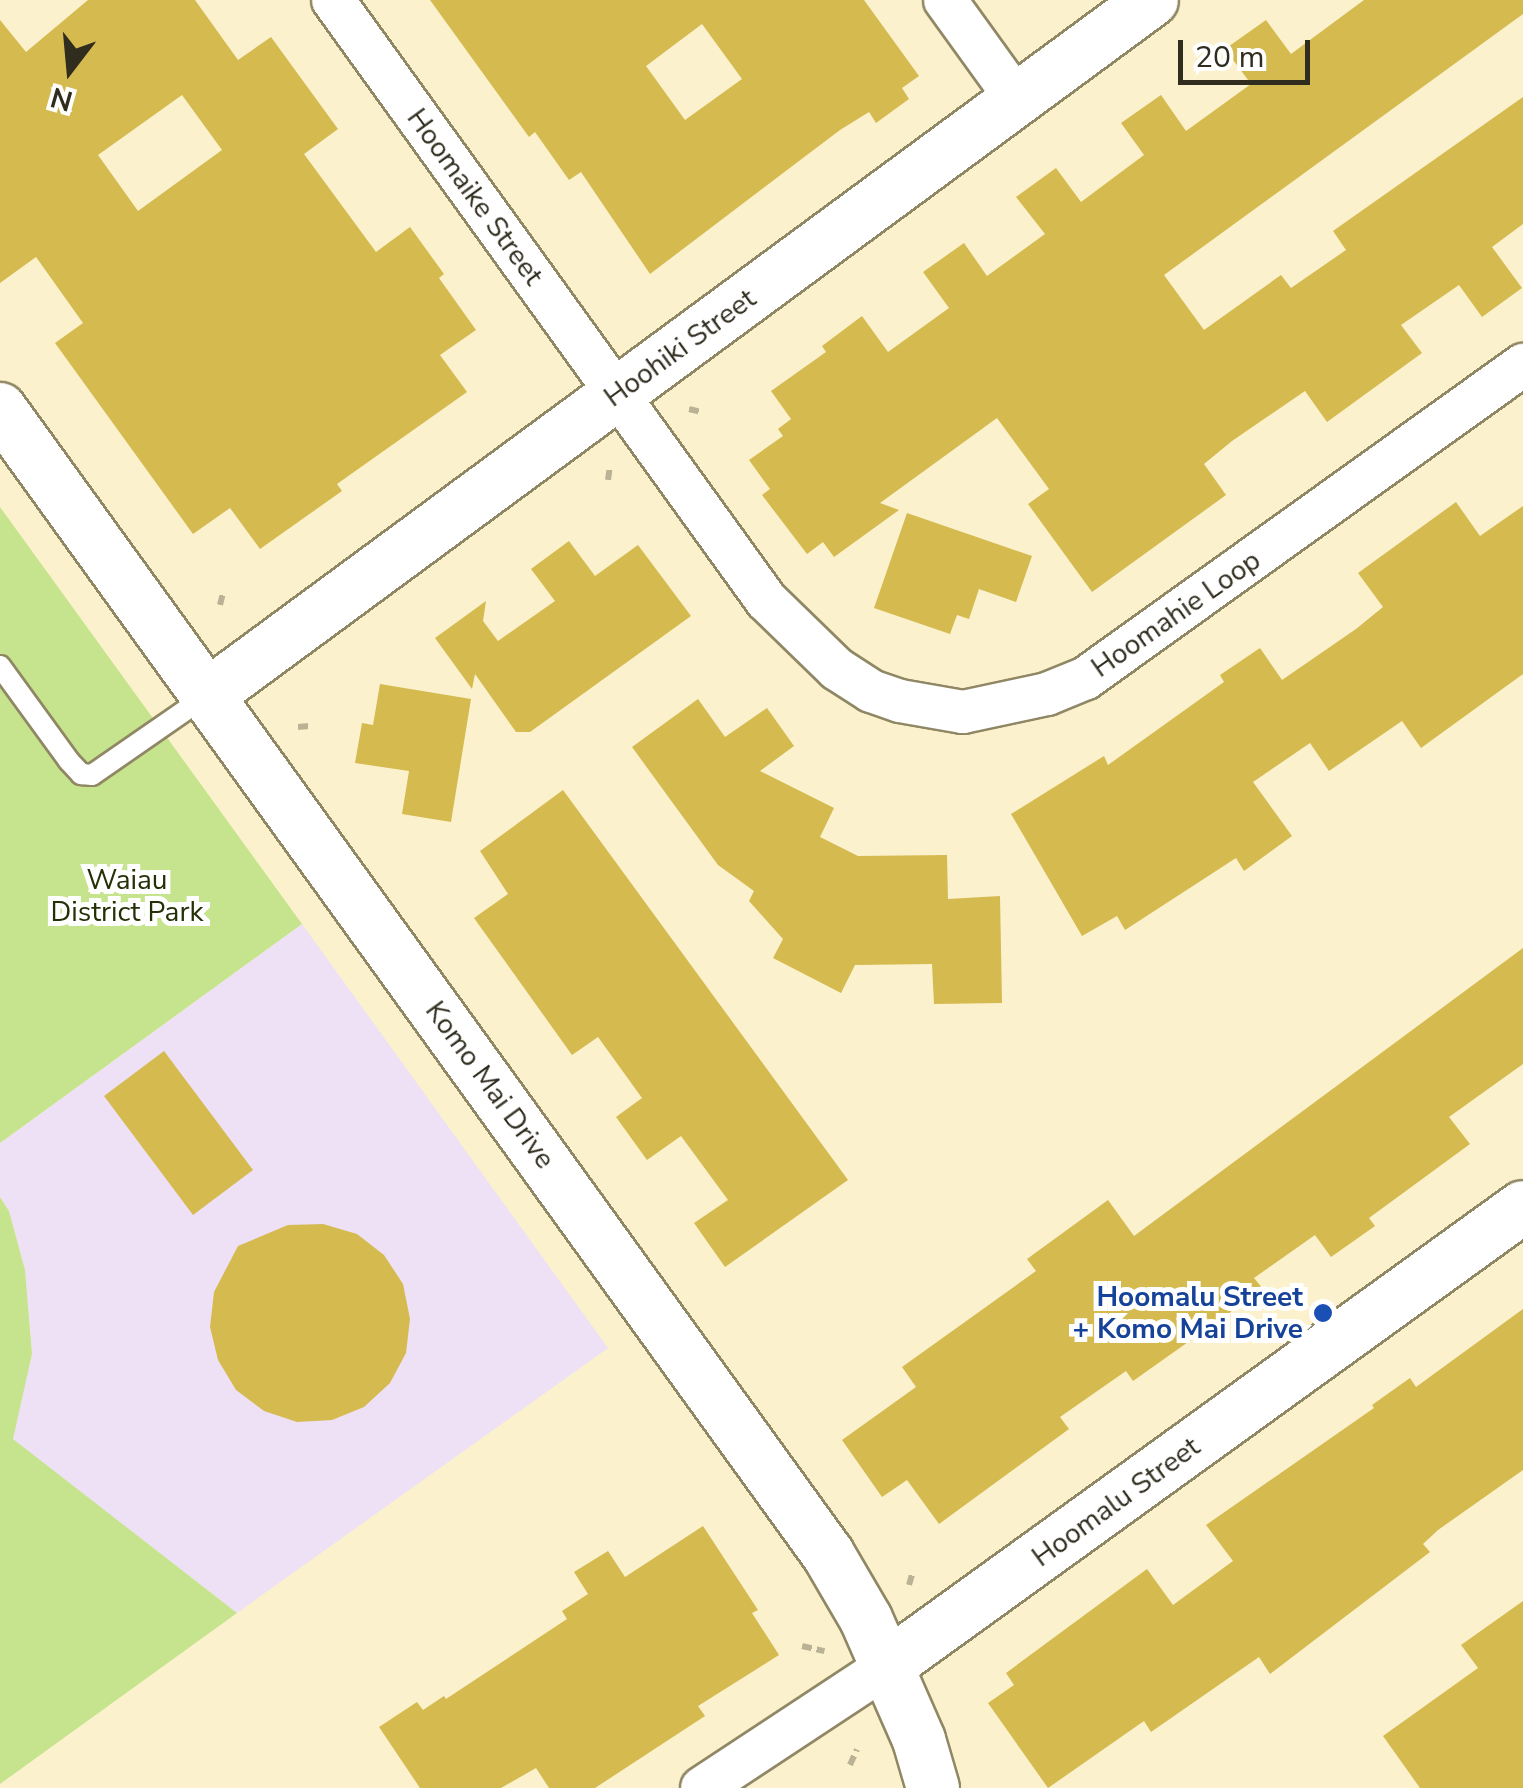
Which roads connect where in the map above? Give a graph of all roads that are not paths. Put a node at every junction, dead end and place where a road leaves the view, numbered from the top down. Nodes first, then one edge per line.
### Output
1 (333, 0) edge
2 (945, 0) edge
3 (1152, 0) edge
4 (1017, 100) junction
5 (1523, 366) edge
6 (617, 394) junction
7 (0, 408) edge
8 (0, 666) edge
9 (208, 695) junction
10 (1523, 1207) edge
11 (887, 1666) junction
12 (702, 1788) edge
13 (933, 1788) edge

1 - 6 street, Hoomaike Street
2 - 4 street
3 - 4 street, Hoohiki Street
4 - 6 street, Hoohiki Street
5 - 6 street, Hoomahie Loop
6 - 9 street, Hoohiki Street
7 - 9 street, Komo Mai Drive
8 - 9 lane
9 - 11 street, Komo Mai Drive
10 - 11 street, Hoomalu Street
11 - 12 street, Hoomalu Street
11 - 13 street, Komo Mai Drive

